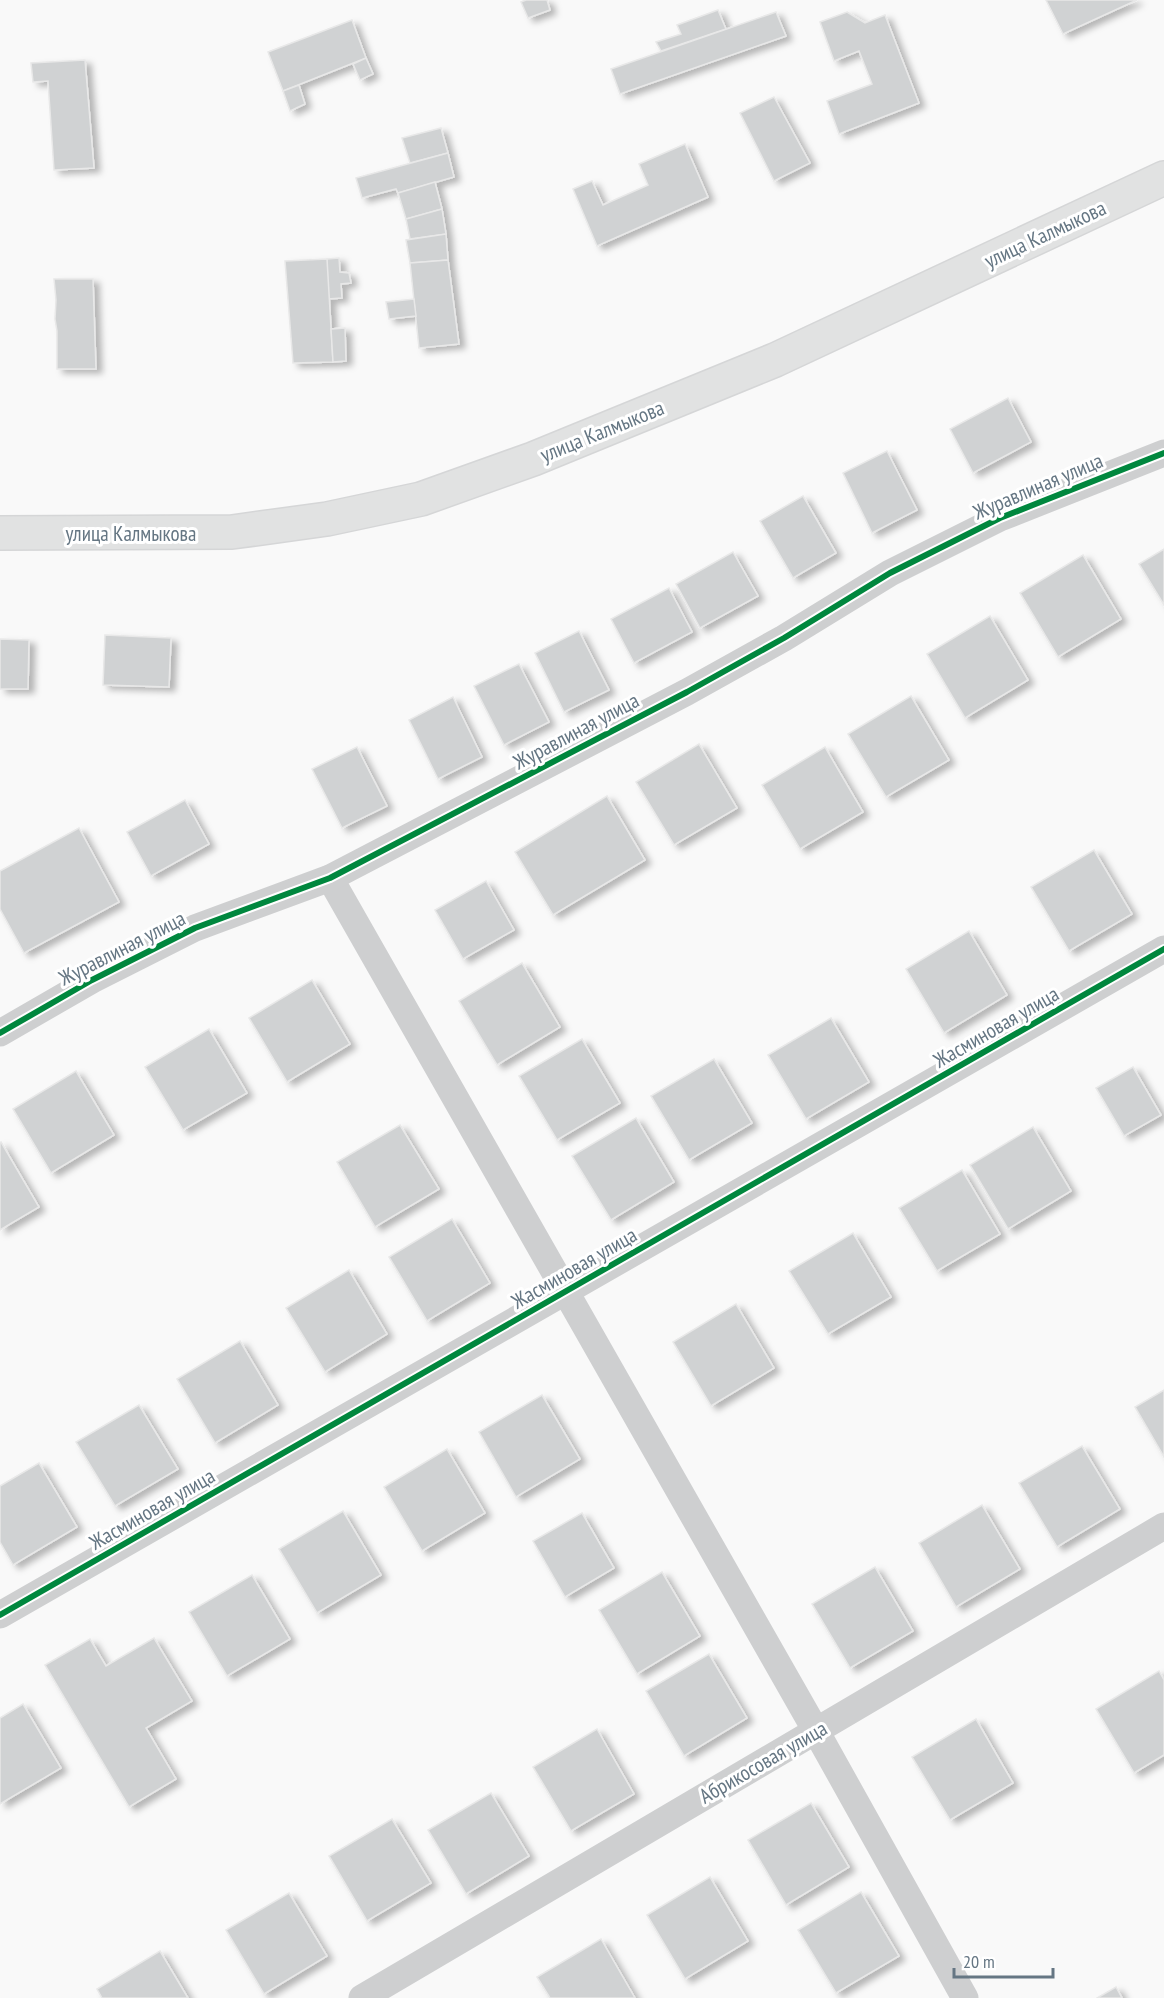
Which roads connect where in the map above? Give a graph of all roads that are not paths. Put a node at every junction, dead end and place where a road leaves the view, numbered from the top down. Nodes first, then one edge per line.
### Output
1 (1164, 178) edge
2 (1164, 453) edge
3 (0, 533) edge
4 (330, 878) junction
5 (1164, 949) edge
6 (0, 1033) edge
7 (566, 1292) junction
8 (1164, 1526) edge
9 (0, 1615) edge
10 (816, 1731) junction
11 (362, 1998) edge
12 (965, 1998) edge

1 - 3 main road, улица Калмыкова
2 - 4 street, Журавлиная улица
4 - 6 street, Журавлиная улица
4 - 7 street
5 - 7 street, Жасминовая улица
7 - 9 street, Жасминовая улица
7 - 10 street
8 - 10 street, Абрикосовая улица
10 - 11 street, Абрикосовая улица
10 - 12 street

